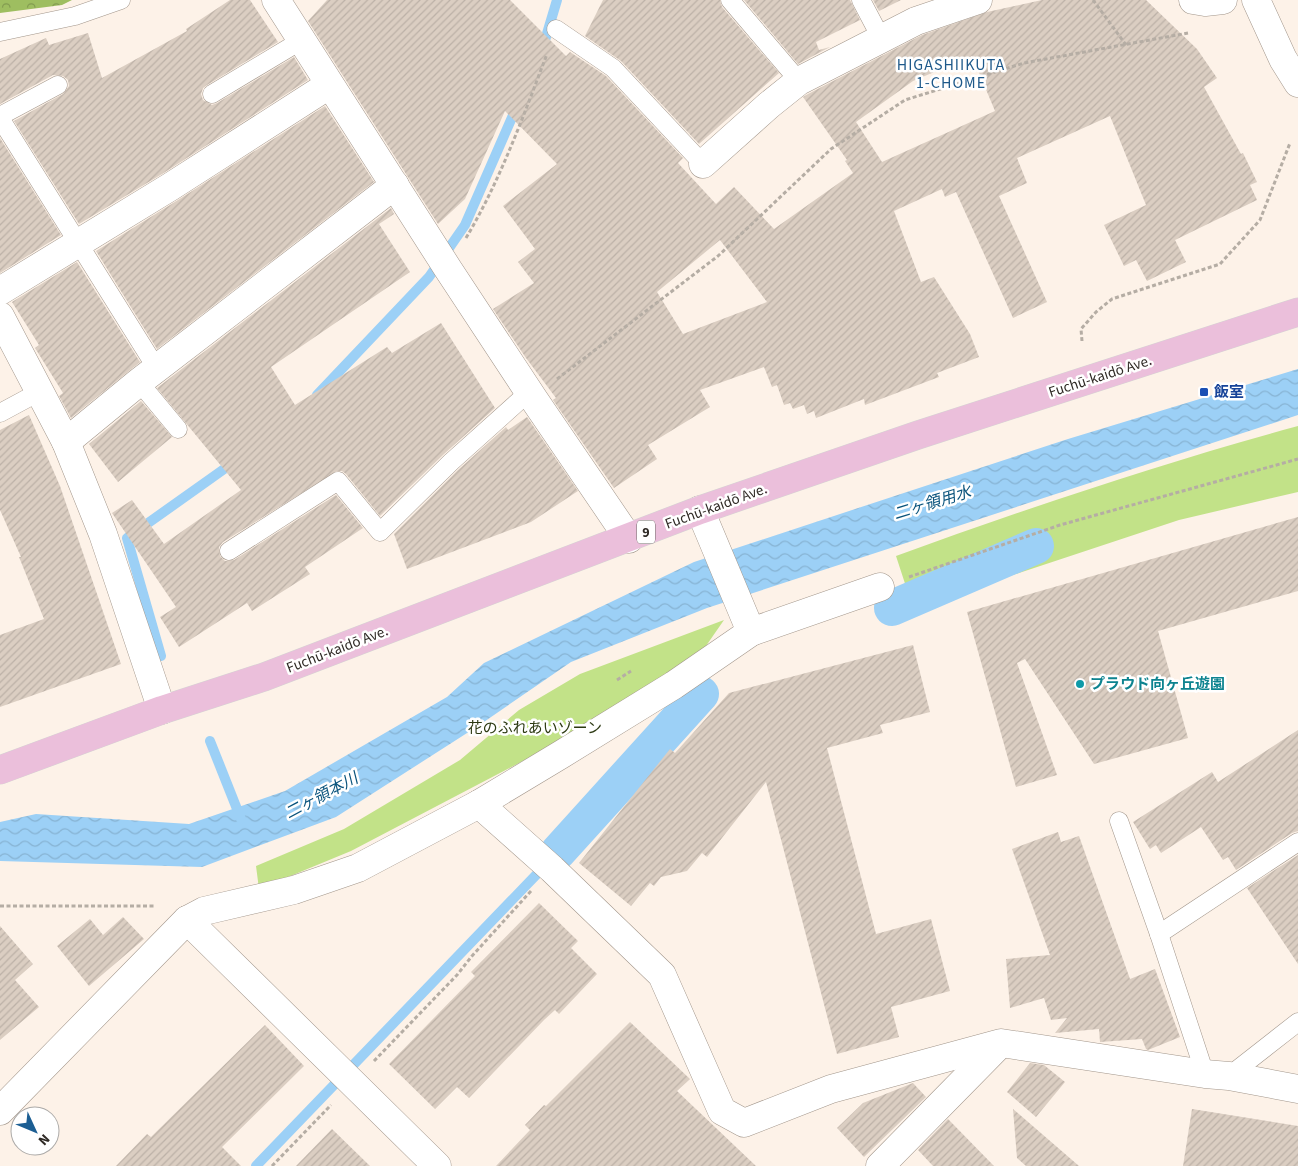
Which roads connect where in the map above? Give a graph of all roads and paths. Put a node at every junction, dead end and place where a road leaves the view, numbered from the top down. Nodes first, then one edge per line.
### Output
1 (121, 0) edge
2 (276, 0) edge
3 (730, 0) edge
4 (861, 0) edge
5 (978, 0) edge
6 (1093, 0) edge
7 (1193, 0) edge
8 (1224, 0) edge
9 (1256, 0) edge
10 (556, 29) joint
11 (0, 32) edge
12 (1189, 32) dead end
13 (881, 38) junction
14 (302, 40) junction
15 (1126, 45) junction
16 (799, 81) junction
17 (1298, 83) edge
18 (58, 84) dead end
19 (329, 85) junction
20 (212, 94) dead end
21 (0, 117) edge
22 (1290, 143) dead end
23 (703, 164) joint
24 (395, 185) junction
25 (78, 242) junction
26 (443, 260) junction
27 (0, 291) edge
28 (1298, 312) edge
29 (0, 316) edge
30 (1082, 341) dead end
31 (148, 375) junction
32 (39, 392) junction
33 (531, 395) junction
34 (0, 413) edge
35 (178, 429) dead end
36 (66, 442) junction
37 (1298, 459) edge
38 (700, 510) junction
39 (630, 538) junction
40 (229, 551) dead end
41 (880, 587) joint
42 (748, 623) junction
43 (632, 671) dead end
44 (616, 681) dead end
45 (162, 710) junction
46 (0, 770) edge
47 (479, 804) junction
48 (1119, 821) dead end
49 (1298, 842) edge
50 (552, 869) junction
51 (0, 906) edge
52 (163, 906) dead end
53 (187, 920) junction
54 (1159, 934) junction
55 (1298, 1022) edge
56 (1001, 1043) junction
57 (1217, 1075) junction
58 (354, 1082) junction
59 (1298, 1089) edge
60 (0, 1111) edge
61 (272, 1166) edge
62 (437, 1166) edge
63 (880, 1166) edge

1 - 11 lane
2 - 14 street
3 - 16 lane
4 - 13 lane
5 - 13 street
6 - 15 path
7 - 8 street
9 - 17 street
10 - 23 lane
10 - 26 path
12 - 15 path
13 - 16 street
14 - 19 street
14 - 20 lane
15 - 33 path
16 - 23 street
18 - 21 lane
19 - 24 street
19 - 25 street
21 - 25 lane
22 - 30 path
24 - 26 street
24 - 31 street
25 - 27 street
25 - 31 lane
26 - 33 street
28 - 38 main road, Fuchū-kaidō Ave. / 9
29 - 32 street
31 - 35 lane
31 - 36 street
32 - 34 lane
32 - 36 street
33 - 39 street
33 - 40 lane
36 - 45 street
37 - 41 path
38 - 39 main road, Fuchū-kaidō Ave. / 9
38 - 42 street
39 - 45 main road, Fuchū-kaidō Ave. / 9
41 - 42 street
42 - 47 street
43 - 44 path
45 - 46 main road, Fuchū-kaidō Ave. / 9
47 - 50 street
47 - 53 street
48 - 54 lane
49 - 54 lane
50 - 56 street
50 - 58 path
51 - 52 path
53 - 58 street
53 - 60 street
54 - 57 lane
55 - 57 lane
56 - 57 street
56 - 63 street
57 - 59 street
58 - 61 path
58 - 62 street

